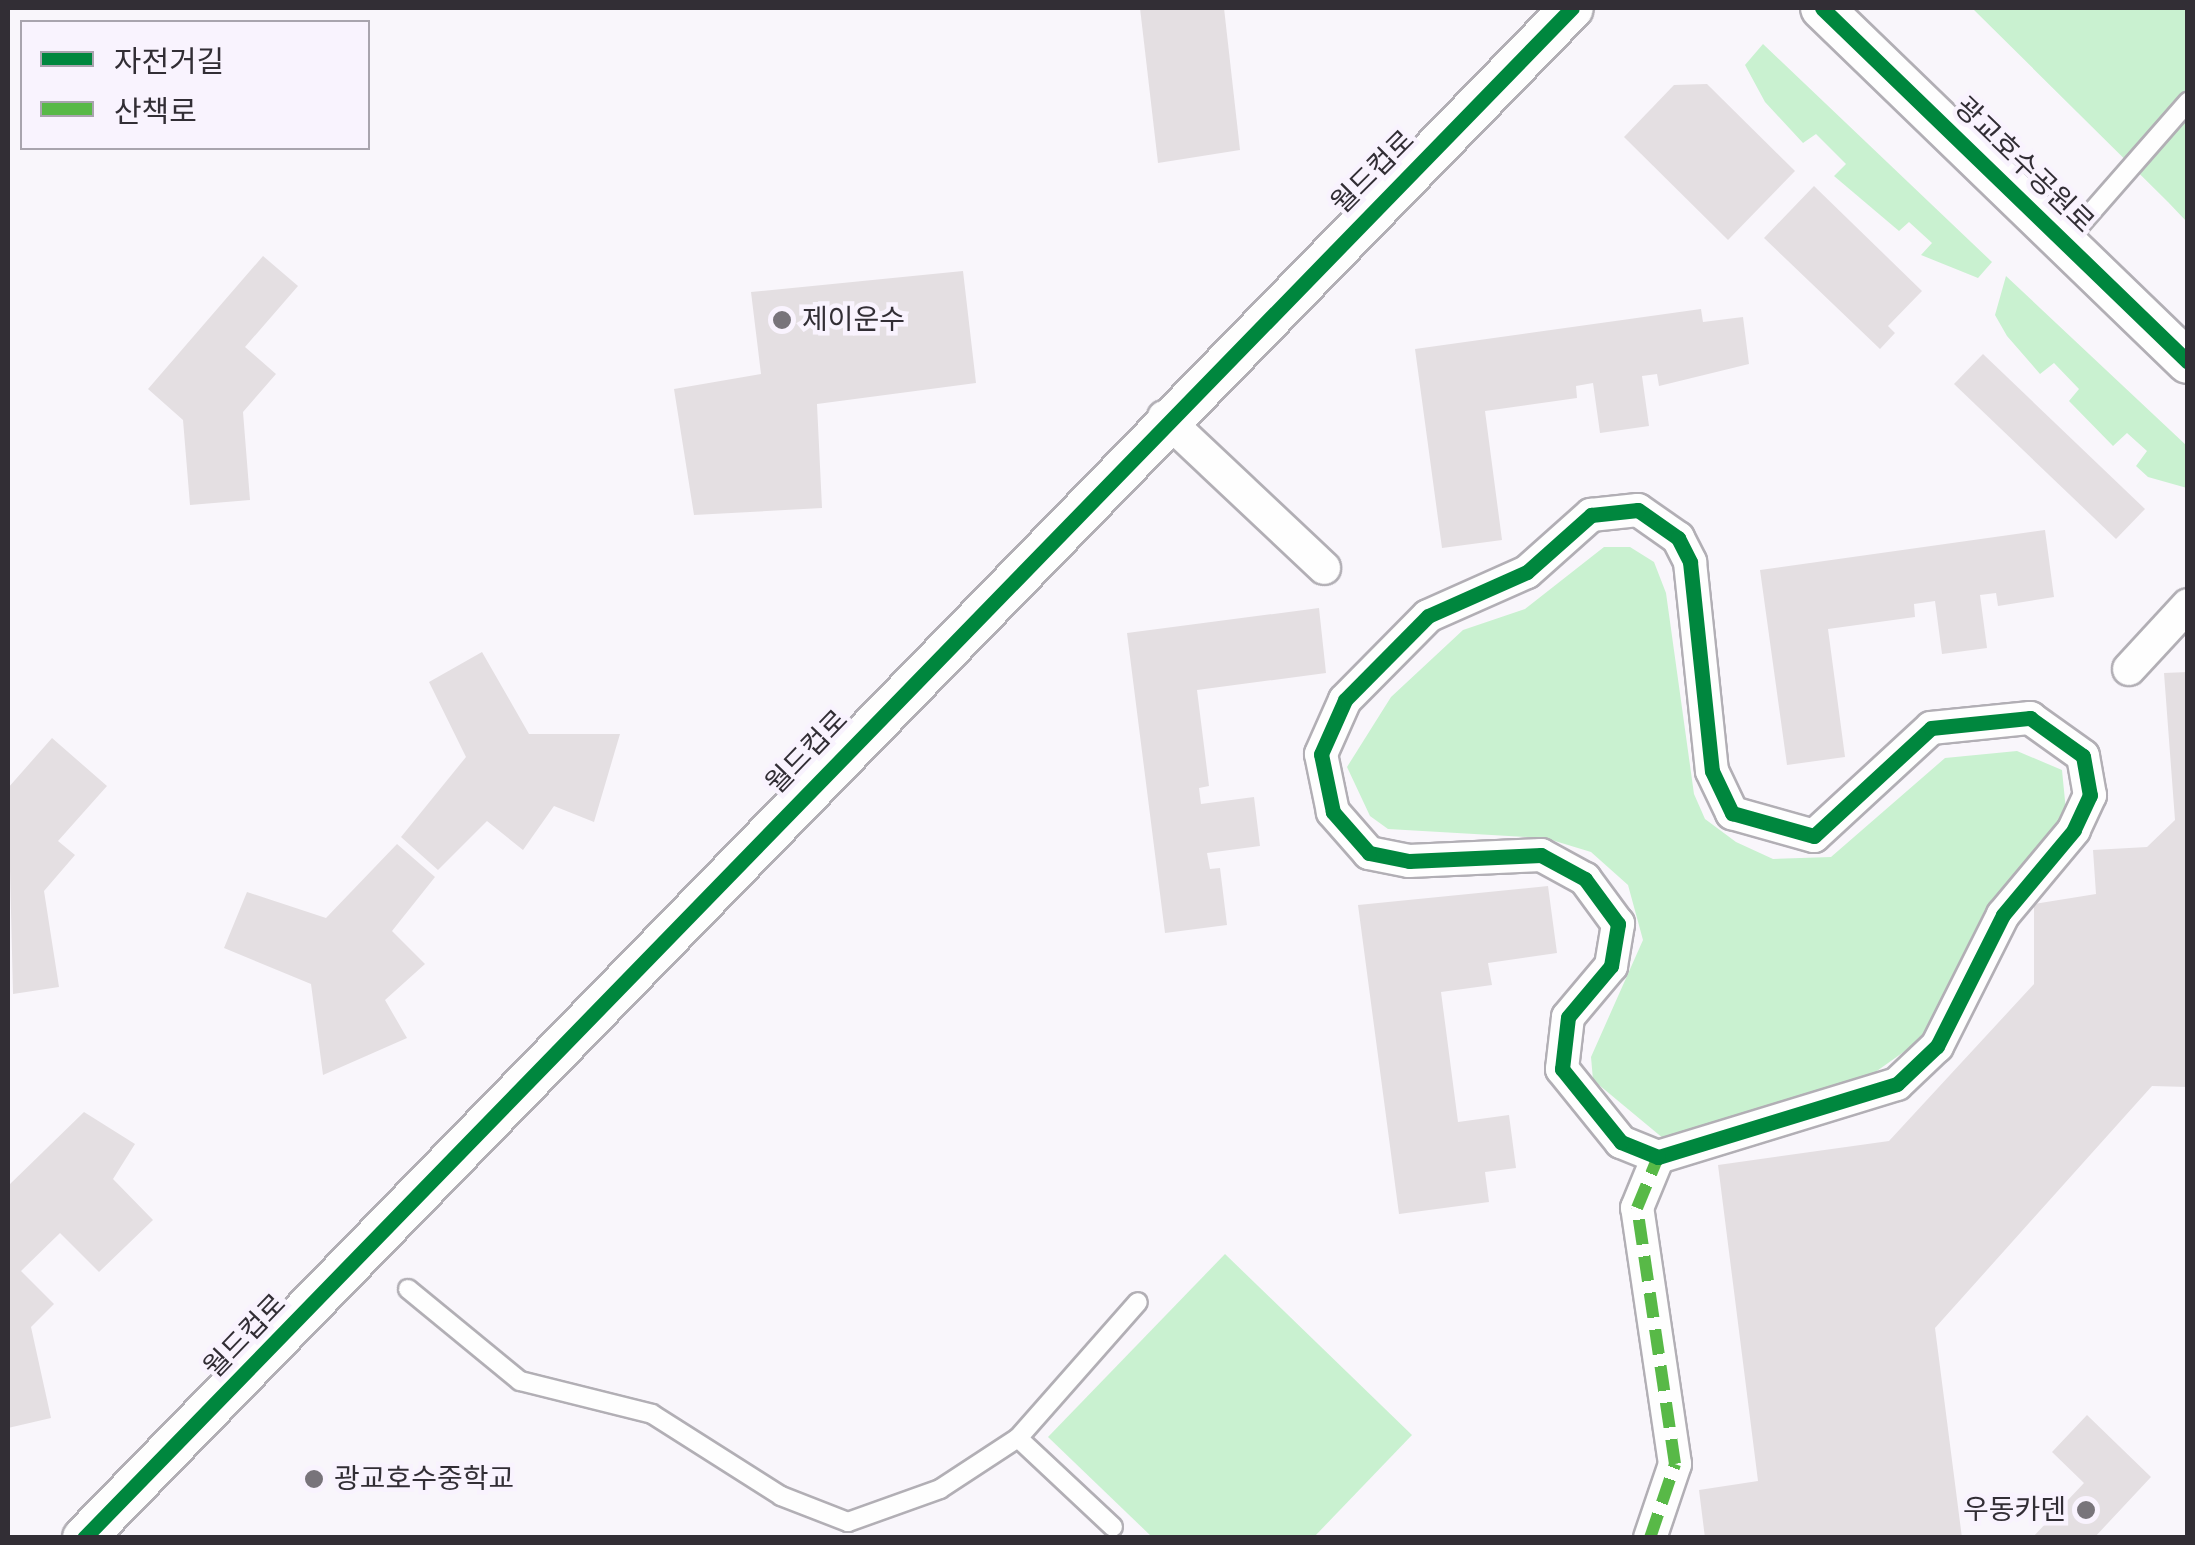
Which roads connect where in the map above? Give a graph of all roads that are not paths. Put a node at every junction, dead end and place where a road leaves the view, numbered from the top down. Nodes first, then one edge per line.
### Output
1 (1572, 8) edge
2 (1822, 8) edge
3 (2188, 102) edge
4 (2068, 240) junction
5 (2188, 362) edge
6 (1164, 418) junction
7 (1324, 568) dead end
8 (2188, 605) edge
9 (2129, 669) dead end
10 (1658, 1157) junction
11 (408, 1289) dead end
12 (1138, 1302) dead end
13 (1018, 1438) junction
14 (1113, 1527) dead end
15 (84, 1538) edge
16 (1650, 1538) edge

1 - 6 street, 월드컵로
2 - 4 street, 광교호수공원로
3 - 4 lane
4 - 5 street, 광교호수공원로
6 - 7 street
6 - 15 street, 월드컵로
8 - 9 street
10 - 10 street
10 - 16 street
11 - 13 lane
12 - 13 lane
13 - 14 lane

